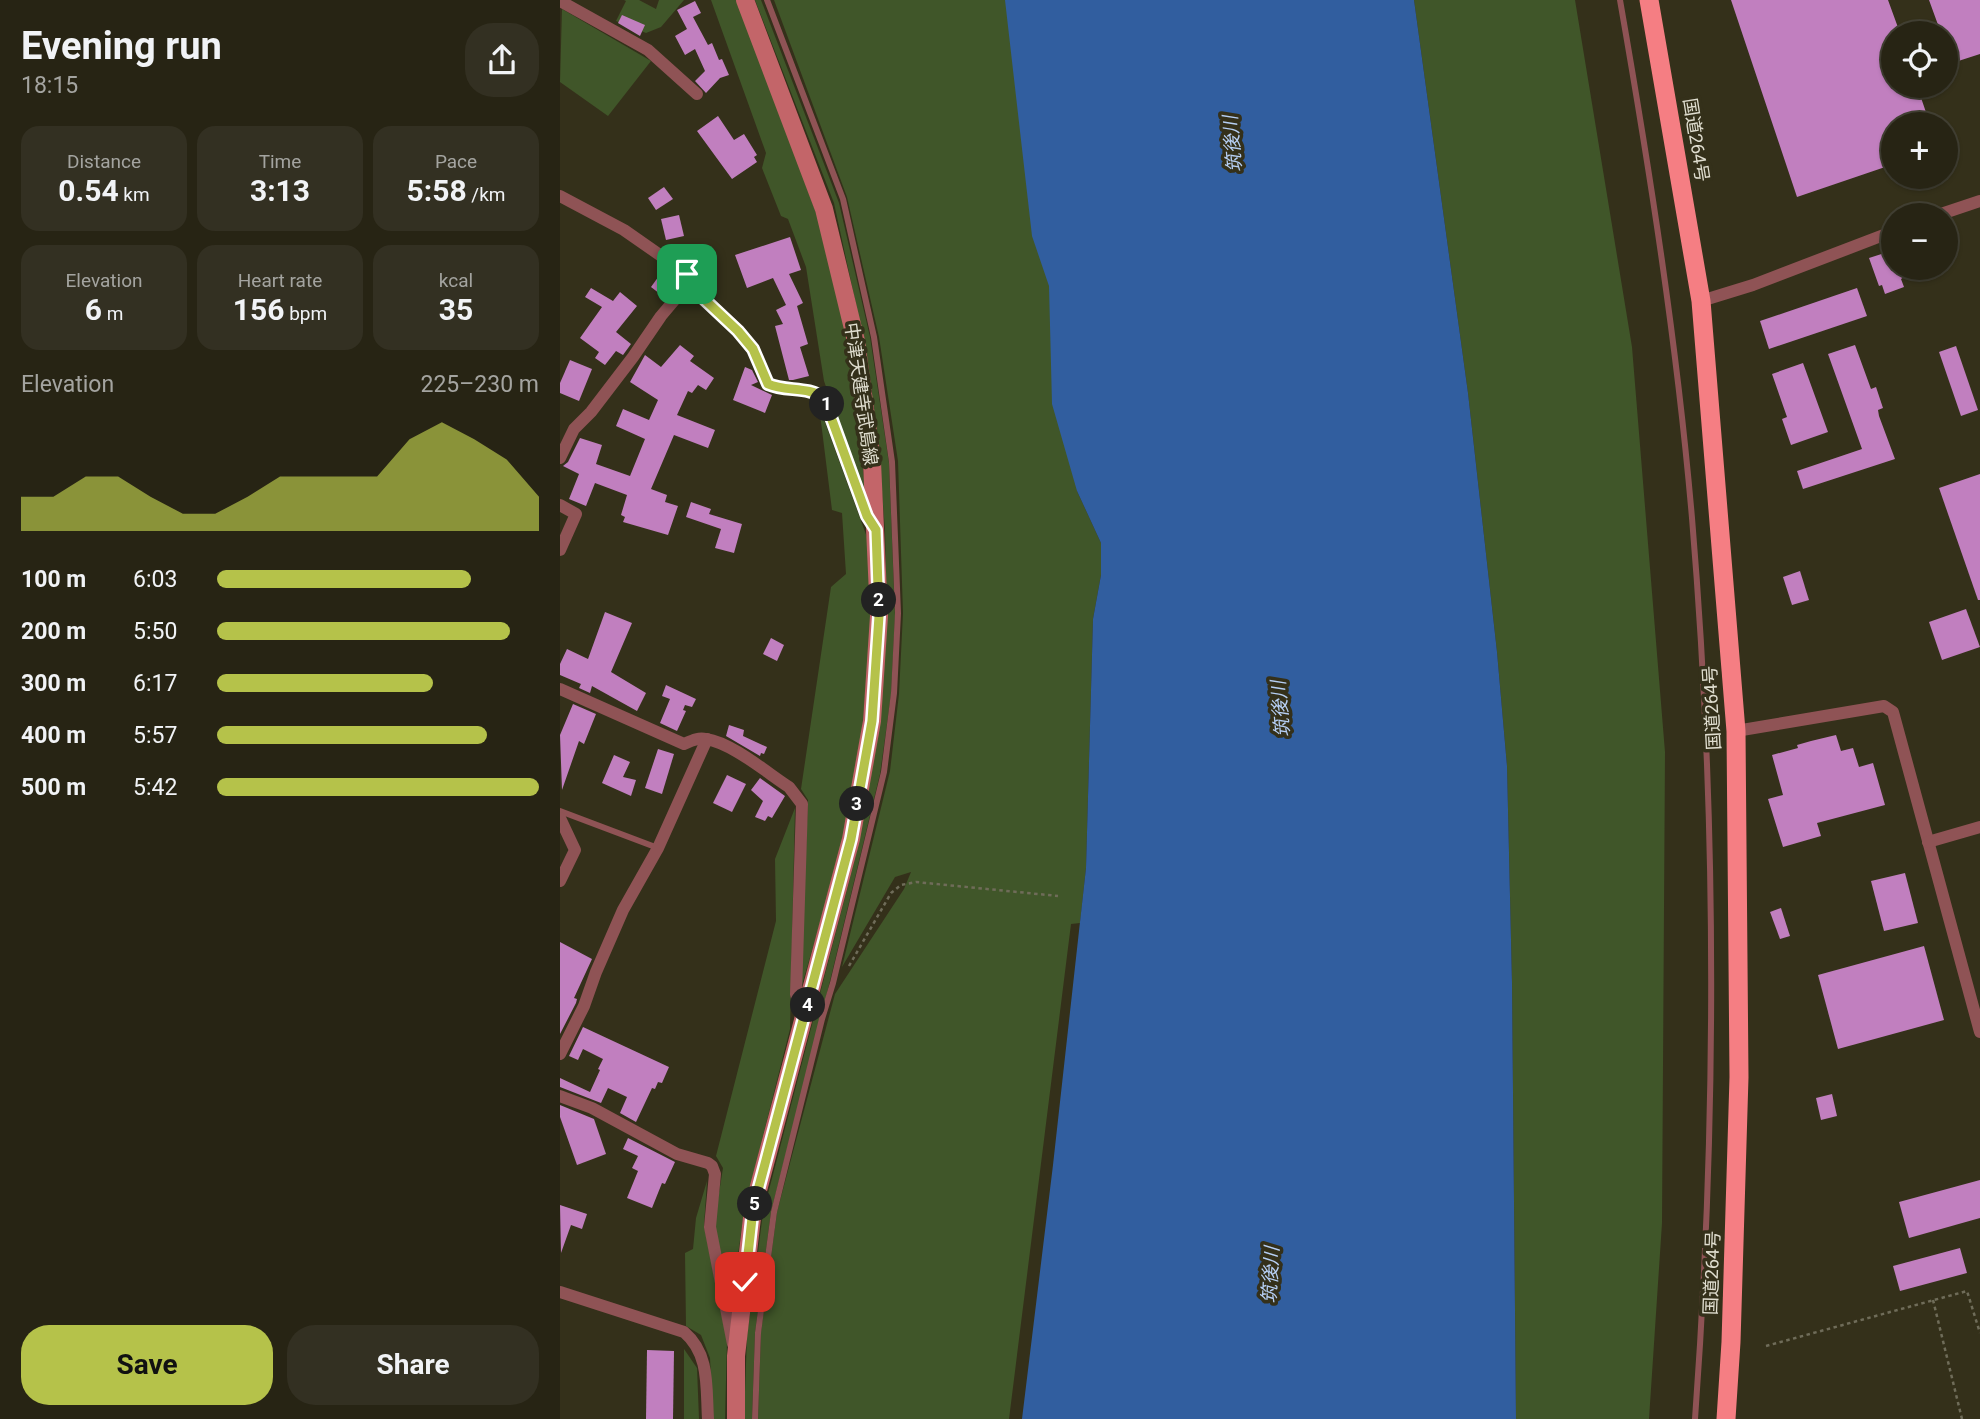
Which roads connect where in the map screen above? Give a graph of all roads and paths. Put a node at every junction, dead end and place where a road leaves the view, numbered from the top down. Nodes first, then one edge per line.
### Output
1 (745, 0) edge
2 (767, 0) edge
3 (1620, 0) edge
4 (1649, 0) edge
5 (560, 1) edge
6 (697, 94) dead end
7 (560, 196) edge
8 (1980, 201) edge
9 (1958, 208) edge
10 (1881, 236) edge
11 (688, 284) junction
12 (1701, 301) junction
13 (560, 458) edge
14 (560, 506) edge
15 (876, 530) junction
16 (560, 550) edge
17 (560, 689) edge
18 (1736, 731) junction
19 (707, 738) junction
20 (560, 811) edge
21 (560, 818) edge
22 (1980, 827) edge
23 (1928, 842) junction
24 (658, 848) junction
25 (560, 881) edge
26 (1058, 896) dead end
27 (833, 983) junction
28 (806, 1013) junction
29 (1980, 1032) edge
30 (560, 1054) edge
31 (560, 1096) edge
32 (560, 1292) edge
33 (1933, 1300) junction
34 (1980, 1334) edge
35 (1766, 1346) dead end
36 (736, 1356) junction
37 (708, 1419) edge
38 (736, 1419) edge
39 (755, 1419) edge
40 (1695, 1419) edge
41 (1726, 1419) edge
42 (1962, 1419) edge

1 - 15 main road, 中津天建寺武島線
2 - 27 lane
3 - 40 lane
4 - 12 highway, 国道264号
5 - 6 street
7 - 11 street
8 - 9 street
10 - 12 street
11 - 13 street
11 - 15 street
12 - 18 highway, 国道264号
14 - 16 street
15 - 28 main road, 中津天建寺武島線
17 - 19 street
18 - 23 street
18 - 41 highway, 国道264号
19 - 24 street
19 - 28 street
20 - 24 lane
21 - 25 street
22 - 23 street
23 - 29 street
24 - 30 street
26 - 27 path
27 - 39 lane
28 - 36 main road, 中津天建寺武島線
31 - 36 street
32 - 37 street
33 - 34 path
33 - 35 path
33 - 42 path
36 - 38 main road, 中津天建寺武島線

